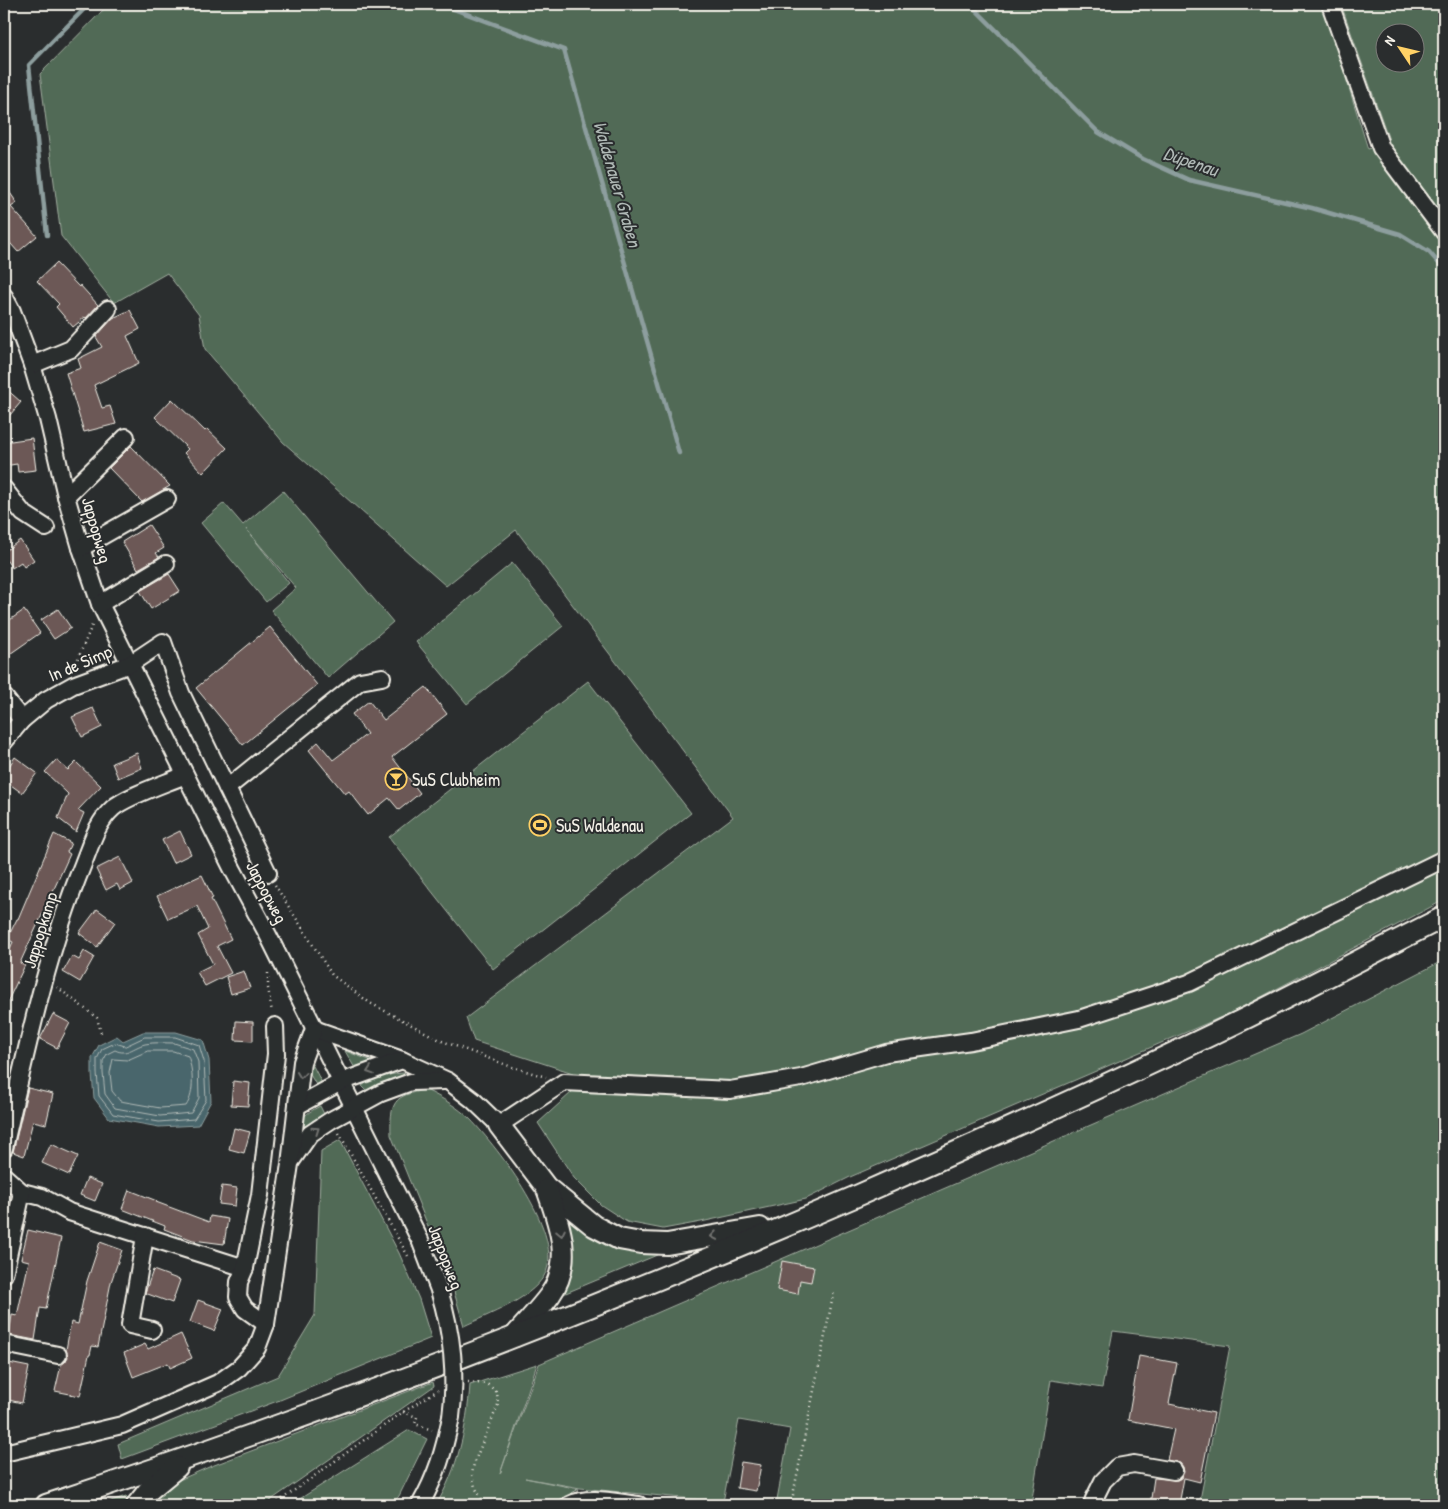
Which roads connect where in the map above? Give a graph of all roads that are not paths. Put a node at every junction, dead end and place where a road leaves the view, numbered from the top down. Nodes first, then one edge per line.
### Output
1 (1330, 4) edge
2 (1444, 232) edge
3 (4, 296) edge
4 (108, 309) dead end
5 (32, 365) junction
6 (126, 437) dead end
7 (4, 489) edge
8 (66, 496) junction
9 (167, 499) dead end
10 (46, 528) dead end
11 (81, 548) junction
12 (166, 564) dead end
13 (100, 604) junction
14 (130, 664) junction
15 (382, 676) dead end
16 (4, 697) edge
17 (22, 720) junction
18 (4, 742) edge
19 (185, 775) junction
20 (227, 788) junction
21 (1444, 860) edge
22 (268, 873) road end
23 (1444, 917) edge
24 (275, 1026) road end
25 (314, 1029) junction
26 (402, 1060) junction
27 (448, 1081) junction
28 (341, 1082) junction
29 (297, 1106) junction
30 (354, 1109) junction
31 (499, 1125) junction
32 (4, 1148) edge
33 (290, 1164) junction
34 (4, 1176) edge
35 (546, 1187) junction
36 (22, 1192) junction
37 (796, 1222) junction
38 (145, 1236) junction
39 (7, 1247) edge
40 (245, 1268) junction
41 (4, 1274) edge
42 (266, 1324) junction
43 (152, 1330) dead end
44 (513, 1338) junction
45 (4, 1344) edge
46 (58, 1355) dead end
47 (4, 1453) edge
48 (187, 1459) junction
49 (1174, 1471) dead end
50 (46, 1505) edge
51 (137, 1505) edge
52 (420, 1505) edge
53 (569, 1505) edge
54 (639, 1505) edge
55 (1092, 1505) edge

1 - 2 street
3 - 5 street, Jappopweg
4 - 5 street
5 - 8 street, Jappopweg
6 - 8 street
7 - 10 street
8 - 11 street, Jappopweg
9 - 11 street
11 - 13 street, Jappopweg
12 - 13 street
13 - 14 street, Jappopweg
14 - 17 street, In de Simp
14 - 19 street, Jappopweg
14 - 20 street, In de Simp
15 - 20 street
16 - 17 street
17 - 18 street, In de Simp
19 - 25 street, Jappopweg
19 - 32 street, Jappopkamp
20 - 22 street
21 - 31 street
23 - 37 main road
24 - 40 street
25 - 26 street
25 - 28 street, Jappopweg
25 -> 29 street
26 - 27 street
26 -> 28 street
27 - 30 street
27 - 31 street
28 - 29 street
28 - 30 street, Jappopweg
29 - 33 street
33 -> 30 street
30 - 52 street, Jappopweg, bridge
31 - 35 main road
33 - 42 street
34 - 36 street
37 -> 35 main road
35 -> 44 main road
36 - 38 street
36 - 39 street
37 - 44 main road
38 - 40 street
38 - 43 street
39 - 41 street
40 - 42 street
42 - 47 street
44 - 48 main road
45 - 46 street
48 - 50 main road
48 - 51 main road
49 - 55 street
53 - 54 street

